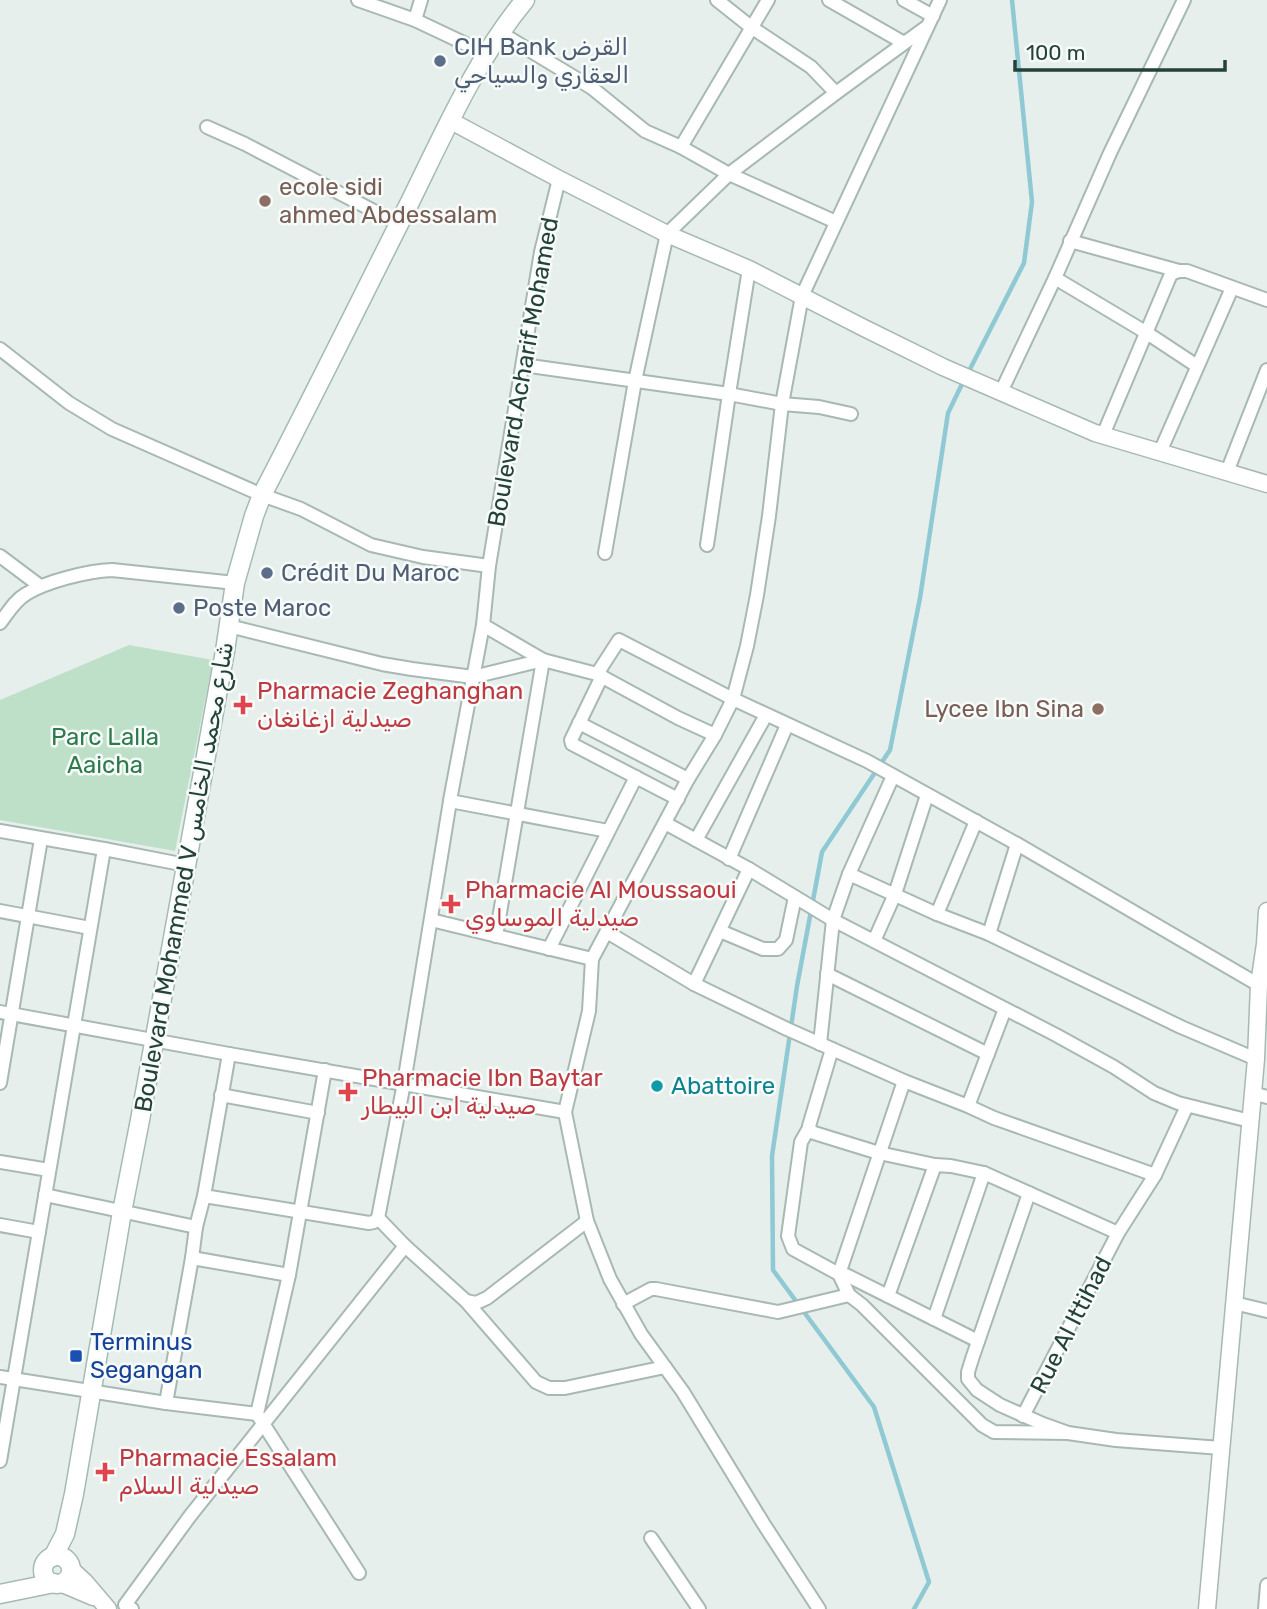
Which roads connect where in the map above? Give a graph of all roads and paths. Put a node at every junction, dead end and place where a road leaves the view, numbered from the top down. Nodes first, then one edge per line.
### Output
1 (358, 0) edge
2 (421, 0) edge
3 (525, 0) edge
4 (717, 0) edge
5 (768, 0) edge
6 (829, 0) edge
7 (904, 0) edge
8 (940, 0) edge
9 (1184, 0) edge
10 (415, 20) junction
11 (931, 21) junction
12 (751, 27) junction
13 (501, 33) junction
14 (904, 43) junction
15 (487, 54) junction
16 (836, 93) junction
17 (451, 121) junction
18 (207, 127) dead end
19 (681, 147) junction
20 (729, 174) junction
21 (559, 179) junction
22 (836, 222) junction
23 (399, 224) junction
24 (667, 234) junction
25 (1070, 242) junction
26 (749, 269) junction
27 (1179, 271) junction
28 (1055, 278) junction
29 (1231, 288) junction
30 (802, 296) junction
31 (1267, 300) edge
32 (1147, 332) junction
33 (0, 349) edge
34 (523, 365) junction
35 (1197, 366) junction
36 (1267, 370) edge
37 (635, 381) junction
38 (1001, 392) junction
39 (729, 394) junction
40 (782, 404) junction
41 (851, 414) dead end
42 (1103, 435) junction
43 (1160, 452) junction
44 (1227, 472) junction
45 (1267, 484) edge
46 (262, 495) junction
47 (707, 545) dead end
48 (604, 554) dead end
49 (0, 556) edge
50 (489, 566) junction
51 (235, 583) junction
52 (40, 586) junction
53 (0, 623) edge
54 (482, 625) junction
55 (229, 626) junction
56 (544, 660) junction
57 (599, 675) junction
58 (473, 677) junction
59 (733, 699) junction
60 (766, 715) junction
61 (579, 723) junction
62 (787, 725) junction
63 (715, 735) junction
64 (893, 776) junction
65 (636, 777) junction
66 (688, 779) junction
67 (928, 795) junction
68 (678, 799) junction
69 (450, 801) junction
70 (517, 814) junction
71 (976, 821) junction
72 (665, 823) junction
73 (0, 831) edge
74 (608, 831) junction
75 (41, 839) junction
76 (696, 840) junction
77 (1017, 844) junction
78 (104, 849) junction
79 (729, 859) junction
80 (186, 865) junction
81 (749, 869) junction
82 (849, 874) junction
83 (895, 894) junction
84 (800, 900) junction
85 (0, 911) edge
86 (1267, 911) edge
87 (937, 914) junction
88 (28, 916) junction
89 (832, 919) junction
90 (431, 920) junction
91 (90, 928) junction
92 (720, 931) junction
93 (607, 932) junction
94 (989, 934) junction
95 (496, 936) junction
96 (874, 941) junction
97 (1266, 944) edge
98 (548, 949) junction
99 (592, 959) junction
100 (827, 974) junction
101 (694, 984) junction
102 (1259, 985) junction
103 (1005, 1009) junction
104 (6, 1013) edge
105 (74, 1025) junction
106 (155, 1040) junction
107 (826, 1046) junction
108 (229, 1054) junction
109 (988, 1054) junction
110 (1256, 1059) junction
111 (325, 1070) junction
112 (904, 1082) junction
113 (0, 1083) edge
114 (404, 1083) junction
115 (1260, 1095) edge
116 (221, 1096) junction
117 (968, 1106) junction
118 (1187, 1106) junction
119 (565, 1112) junction
120 (318, 1113) junction
121 (1250, 1121) junction
122 (809, 1128) junction
123 (879, 1153) junction
124 (0, 1162) edge
125 (935, 1165) junction
126 (49, 1170) junction
127 (984, 1173) junction
128 (1155, 1175) junction
129 (1029, 1193) junction
130 (45, 1195) junction
131 (204, 1196) junction
132 (122, 1212) junction
133 (301, 1212) junction
134 (378, 1217) junction
135 (587, 1221) junction
136 (0, 1225) edge
137 (196, 1227) junction
138 (39, 1232) junction
139 (1118, 1233) junction
140 (405, 1246) junction
141 (192, 1258) junction
142 (839, 1273) junction
143 (289, 1275) junction
144 (849, 1295) junction
145 (888, 1296) junction
146 (466, 1301) junction
147 (1234, 1303) junction
148 (623, 1304) junction
149 (1267, 1311) edge
150 (934, 1319) junction
151 (978, 1340) junction
152 (664, 1367) junction
153 (0, 1377) edge
154 (14, 1379) junction
155 (92, 1392) junction
156 (166, 1404) junction
157 (1023, 1416) junction
158 (260, 1419) junction
159 (1068, 1433) junction
160 (1221, 1448) junction
161 (0, 1461) edge
162 (651, 1538) dead end
163 (58, 1569) junction
164 (359, 1573) dead end
165 (1267, 1585) edge
166 (0, 1593) edge
167 (105, 1605) edge
168 (126, 1608) edge
169 (699, 1609) edge
170 (819, 1609) edge
171 (1208, 1609) edge
172 (1265, 1609) edge

1 - 10 street
2 - 10 street
3 - 13 main road, Boulevard Mohammed V شارع محمد الخامس
4 - 12 street
5 - 12 street
6 - 14 street
7 - 11 street
8 - 11 street
9 - 25 street
10 - 15 street
11 - 14 street
11 - 22 street
12 - 16 street
12 - 19 street
13 - 15 main road, Boulevard Mohammed V شارع محمد الخامس
13 - 19 street
14 - 16 street
15 - 17 main road, Boulevard Mohammed V شارع محمد الخامس
16 - 20 street
17 - 21 street
17 - 23 main road, Boulevard Mohammed V شارع محمد الخامس
18 - 23 street
19 - 20 street
20 - 22 street
20 - 24 street
21 - 24 street
21 - 34 street, Boulevard Acharif Mohamed
22 - 30 street
23 - 46 main road, Boulevard Mohammed V شارع محمد الخامس
24 - 26 street
24 - 37 street
25 - 27 street
25 - 28 street
26 - 30 street
26 - 39 street
27 - 29 street
27 - 32 street
28 - 32 street
28 - 38 street
29 - 31 street
29 - 35 street
30 - 38 street
30 - 40 street
32 - 35 street
32 - 42 street
33 - 46 street
34 - 37 street
34 - 50 street, Boulevard Acharif Mohamed
35 - 43 street
36 - 44 street
37 - 39 street
37 - 48 street
38 - 42 street
39 - 40 street
39 - 47 street
40 - 41 street
40 - 59 street
42 - 43 street
43 - 44 street
44 - 45 street
46 - 50 street
46 - 51 main road, Boulevard Mohammed V شارع محمد الخامس
49 - 52 street
50 - 54 street, Boulevard Acharif Mohamed
51 - 52 street
51 - 55 main road, Boulevard Mohammed V شارع محمد الخامس
52 - 53 street
54 - 56 street
54 - 58 street, Boulevard Acharif Mohamed
55 - 58 street
55 - 80 main road, Boulevard Mohammed V شارع محمد الخامس
56 - 57 street
56 - 58 street
56 - 70 street
57 - 59 street
57 - 61 street
57 - 63 street
58 - 69 street, Boulevard Acharif Mohamed
59 - 60 street
59 - 63 street
60 - 62 street
60 - 76 street
61 - 65 street
61 - 66 street
62 - 64 street
62 - 79 street
63 - 66 street
64 - 67 street
64 - 82 street
65 - 68 street
65 - 74 street
66 - 68 street
67 - 71 street
67 - 83 street
68 - 72 street
69 - 70 street
69 - 90 street, Boulevard Acharif Mohamed
70 - 74 street
70 - 95 street
71 - 77 street
71 - 87 street
72 - 76 street
72 - 93 street
73 - 75 street
74 - 98 street
75 - 78 street
75 - 88 street
76 - 79 street
77 - 94 street
77 - 102 street
78 - 80 street
78 - 91 street
79 - 81 street
80 - 106 main road, Boulevard Mohammed V شارع محمد الخامس
81 - 84 street
81 - 92 street
82 - 83 street
82 - 89 street
83 - 87 street
83 - 96 street
84 - 89 street
84 - 92 street
85 - 88 street
86 - 97 street
87 - 94 street
88 - 91 street
88 - 104 street
89 - 96 street
89 - 100 street
90 - 95 street
90 - 114 street, Boulevard Acharif Mohamed
91 - 105 street
92 - 101 street
93 - 99 street
93 - 101 street
94 - 110 street
95 - 98 street
96 - 103 street
97 - 102 street
98 - 99 street
99 - 119 street
100 - 107 street
100 - 109 street
101 - 107 street
102 - 110 street
103 - 109 street
103 - 118 street
104 - 105 street
104 - 113 street
105 - 106 street
105 - 126 street
106 - 108 street
106 - 132 main road, Boulevard Mohammed V شارع محمد الخامس
107 - 112 street
107 - 122 street
108 - 111 street
108 - 116 street
109 - 117 street
110 - 115 street
111 - 114 street
111 - 120 street
112 - 117 street
112 - 123 street
114 - 119 street
114 - 134 street
115 - 121 street
116 - 120 street
116 - 131 street
117 - 128 street
118 - 121 street
118 - 128 street, Rue Al Ittihad
119 - 135 street
120 - 133 street
121 - 147 street
122 - 123 street
122 - 142 street
123 - 125 street
123 - 142 street
124 - 126 street
125 - 127 street
125 - 145 street
126 - 130 street
127 - 129 street
127 - 150 street
128 - 139 street, Rue Al Ittihad
129 - 139 street
129 - 151 street
130 - 132 street
130 - 138 street
131 - 133 street
131 - 137 street
132 - 137 street
132 - 155 main road, Boulevard Mohammed V شارع محمد الخامس
133 - 134 street
133 - 143 street
134 - 140 street
135 - 146 street
135 - 148 street
136 - 138 street
137 - 141 street
138 - 154 street
139 - 157 street, Rue Al Ittihad
140 - 146 street
140 - 158 street
141 - 143 street
141 - 156 street
142 - 144 street
142 - 145 street
143 - 158 street
144 - 148 street
144 - 159 street
145 - 150 street
146 - 152 street
147 - 149 street
147 - 160 street
148 - 152 street
150 - 151 street
151 - 157 street
152 - 170 street
153 - 154 street
154 - 155 street
154 - 161 street
155 - 156 street
155 - 163 main road, Boulevard Mohammed V شارع محمد الخامس
156 - 158 street
157 - 159 street
158 - 164 street
158 - 168 street
159 - 160 street
160 - 171 street
162 - 169 street
163 - 166 main road
163 - 167 street
165 - 172 street

